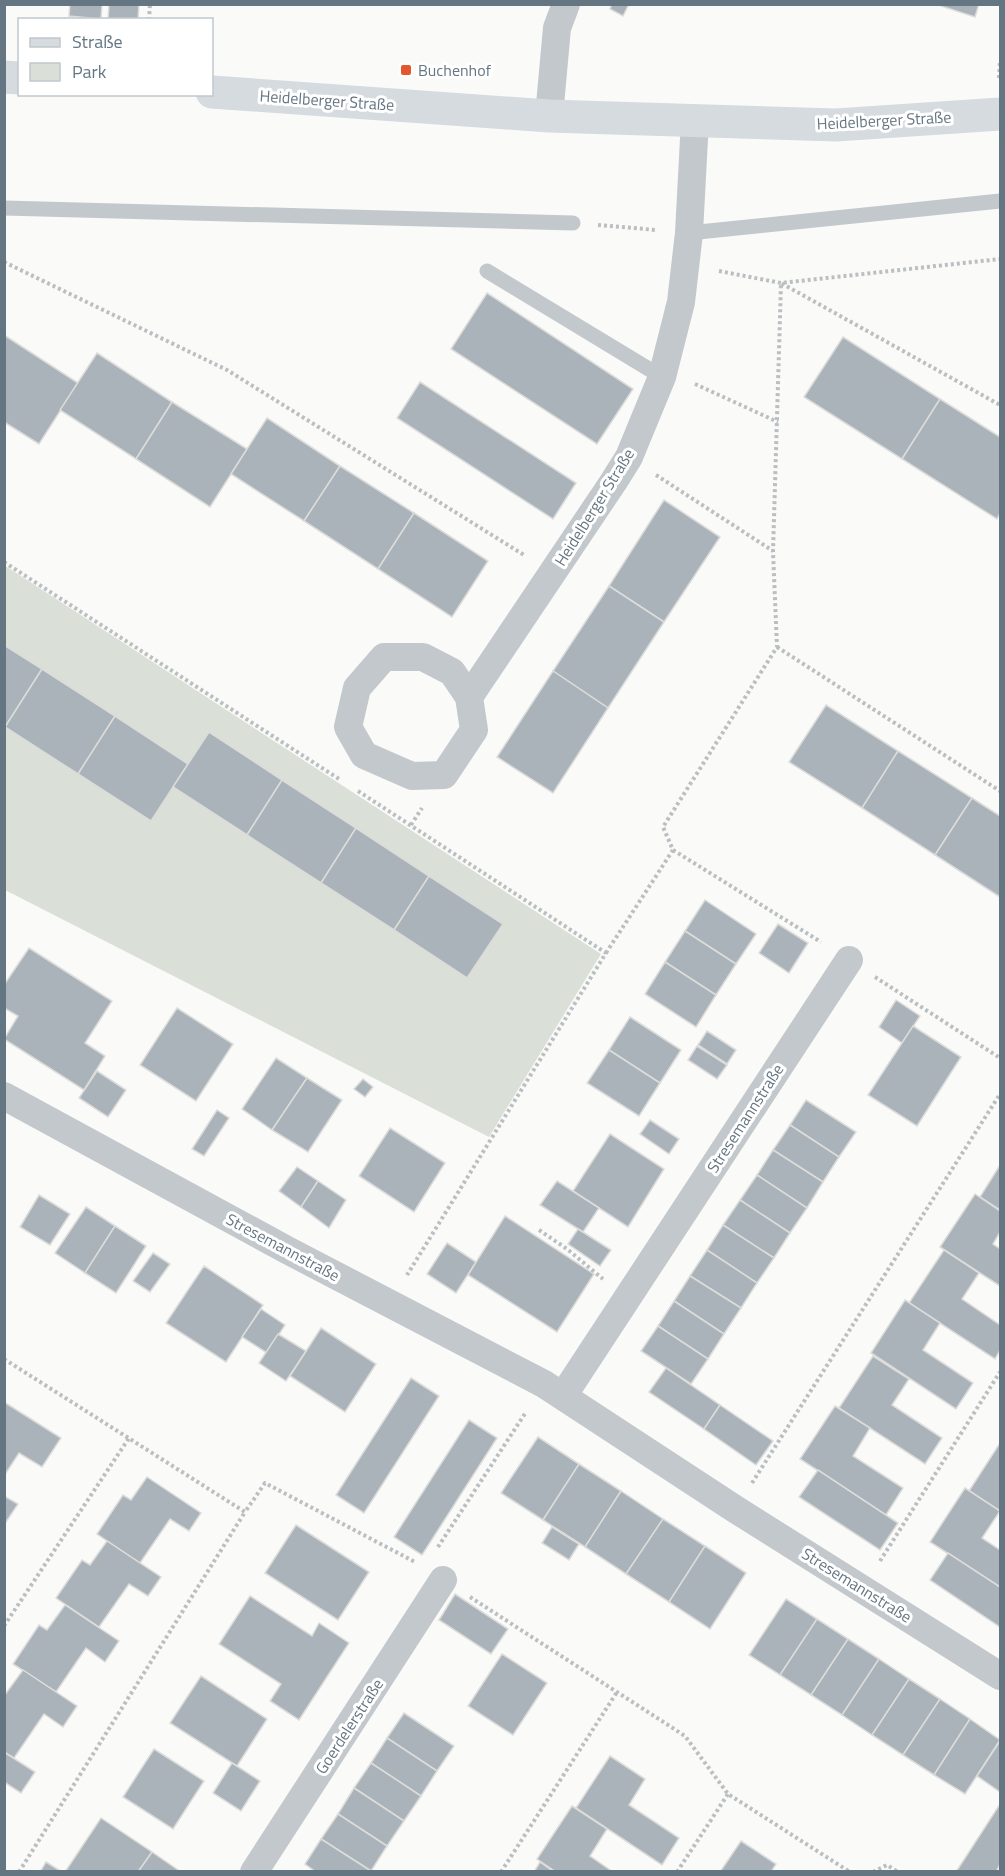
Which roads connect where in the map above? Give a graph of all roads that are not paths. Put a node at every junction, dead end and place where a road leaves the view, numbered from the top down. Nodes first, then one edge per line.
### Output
1 (566, 4) edge
2 (213, 92) edge
3 (1000, 114) edge
4 (549, 116) junction
5 (695, 120) junction
6 (1000, 201) edge
7 (4, 208) edge
8 (573, 223) road end
9 (689, 232) junction
10 (487, 271) dead end
11 (662, 377) junction
12 (469, 697) junction
13 (849, 960) dead end
14 (4, 1096) edge
15 (553, 1390) junction
16 (443, 1580) dead end
17 (1000, 1676) edge
18 (254, 1872) edge

1 - 4 street
2 - 4 main road, Heidelberger Straße
3 - 5 main road, Heidelberger Straße
4 - 5 main road, Heidelberger Straße
5 - 9 street, Heidelberger Straße
6 - 9 lane
7 - 8 lane
9 - 11 street, Heidelberger Straße
10 - 11 lane
11 - 12 street, Heidelberger Straße
12 - 12 street
13 - 15 street, Stresemannstraße
14 - 15 street, Stresemannstraße
15 - 17 street, Stresemannstraße
16 - 18 street, Goerdelerstraße

